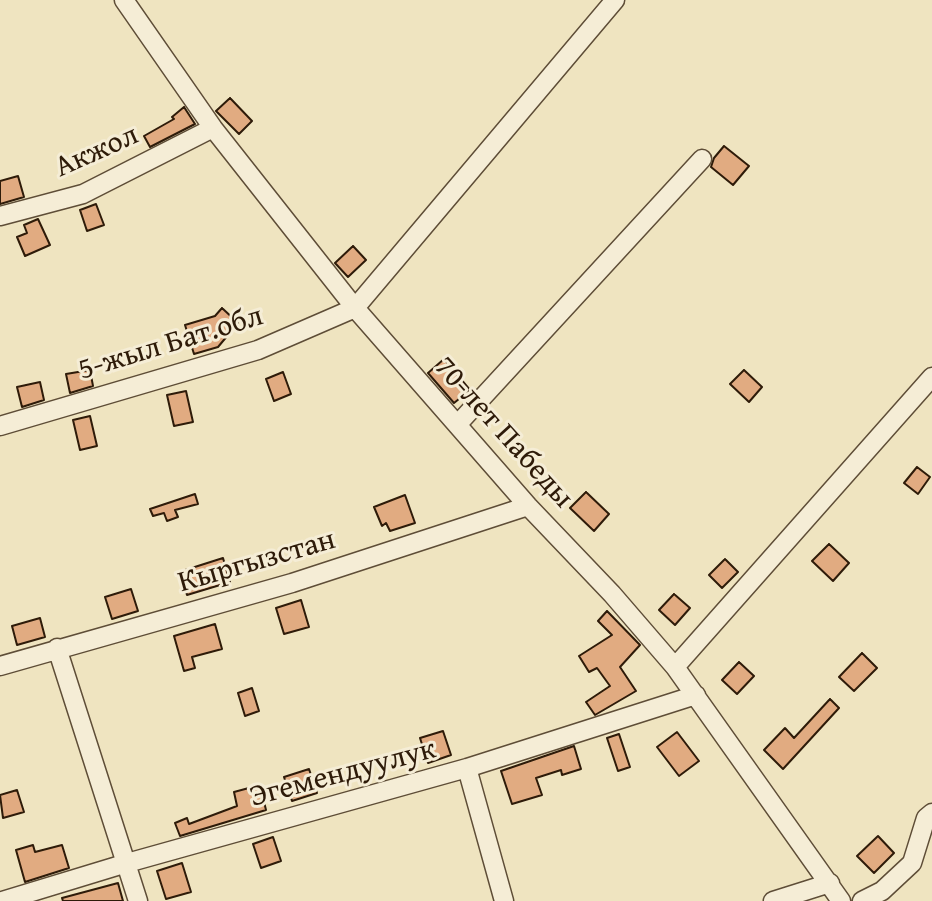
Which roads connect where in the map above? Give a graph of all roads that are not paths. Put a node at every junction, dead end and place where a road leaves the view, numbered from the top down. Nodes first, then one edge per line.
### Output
1 (124, 0) edge
2 (615, 0) edge
3 (213, 128) junction
4 (702, 159) dead end
5 (0, 216) edge
6 (355, 308) junction
7 (932, 377) edge
8 (457, 425) junction
9 (0, 426) edge
10 (528, 506) junction
11 (57, 648) junction
12 (0, 666) edge
13 (675, 667) junction
14 (696, 695) junction
15 (467, 768) junction
16 (932, 813) edge
17 (127, 863) junction
18 (830, 883) junction
19 (2, 901) edge
20 (138, 901) edge
21 (504, 901) edge
22 (773, 901) edge
23 (841, 901) edge
24 (862, 901) edge

1 - 3 street, 70-лет Пабеды
2 - 6 street
3 - 5 street, Акжол
3 - 6 street, 70-лет Пабеды
4 - 8 street
6 - 8 street, 70-лет Пабеды
6 - 9 street, 5-жыл Бат.обл
7 - 13 street
8 - 10 street, 70-лет Пабеды
10 - 11 street, Кыргызстан
10 - 13 street, 70-лет Пабеды
11 - 12 street, Кыргызстан
11 - 17 street
13 - 14 street, 70-лет Пабеды
14 - 15 street, Эгемендуулук
14 - 18 street, 70-лет Пабеды
15 - 17 street, Эгемендуулук
15 - 21 street
16 - 24 street
17 - 19 street, Эгемендуулук
17 - 20 street
18 - 22 street
18 - 23 street, 70-лет Пабеды

